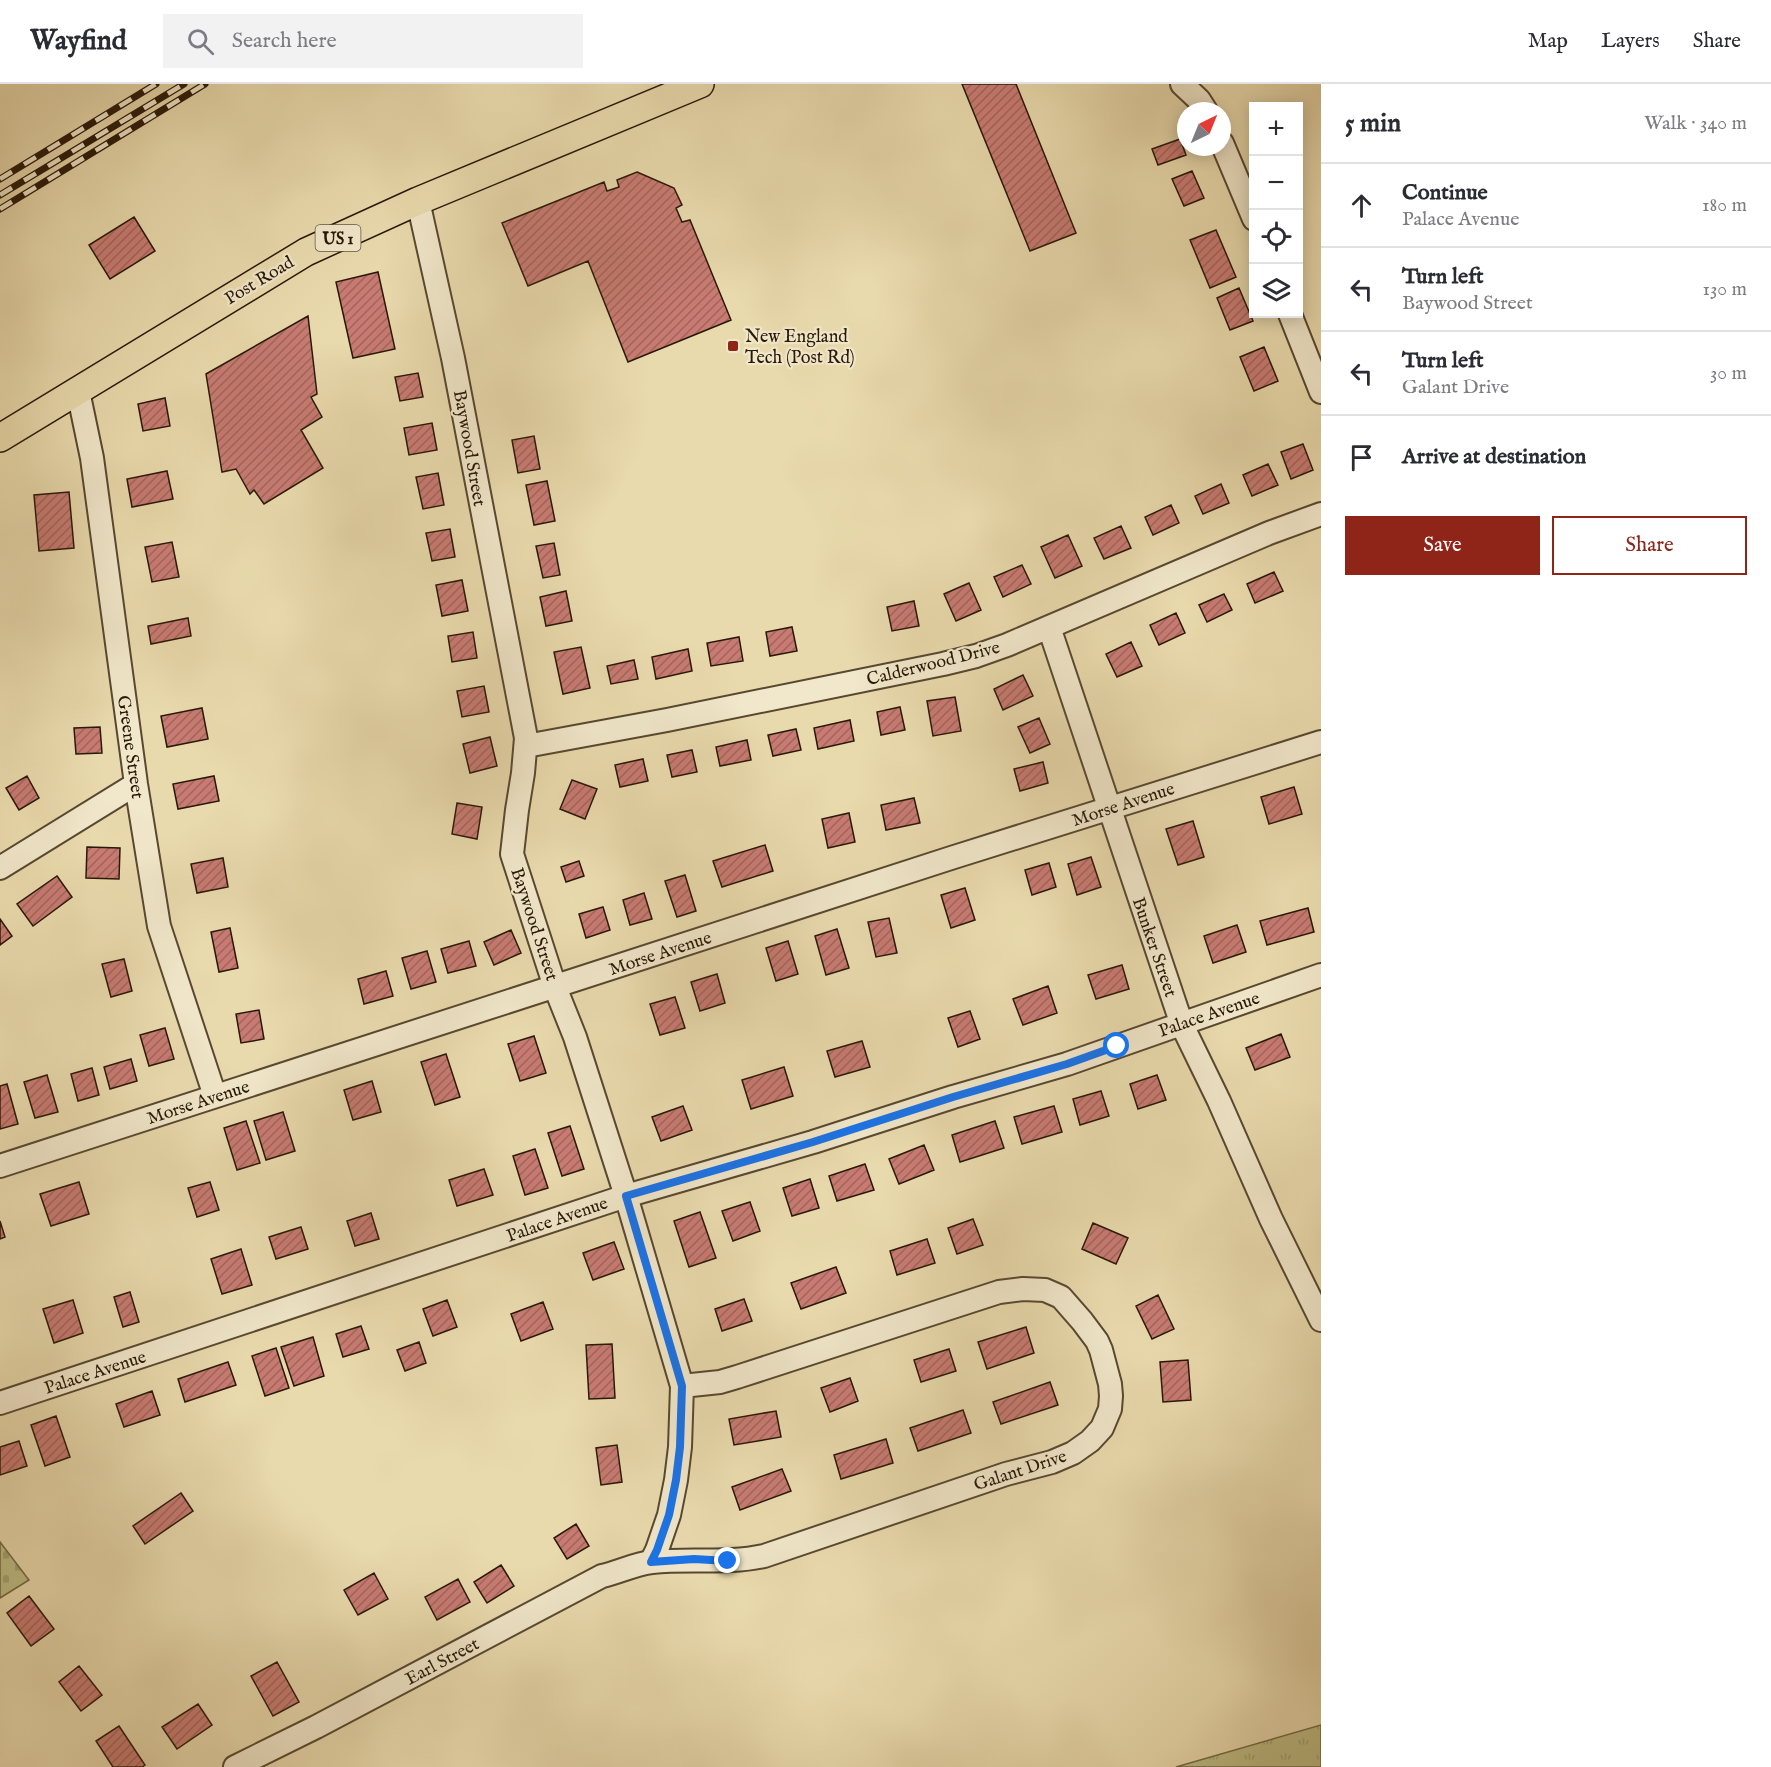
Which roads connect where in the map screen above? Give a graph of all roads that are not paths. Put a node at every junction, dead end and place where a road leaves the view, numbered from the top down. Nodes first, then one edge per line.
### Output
1 (700, 84) edge
2 (1182, 84) edge
3 (1200, 102) edge
4 (1227, 156) edge
5 (418, 201) junction
6 (1250, 210) edge
7 (1292, 318) edge
8 (78, 391) junction
9 (1321, 392) edge
10 (0, 438) edge
11 (1321, 514) edge
12 (1049, 627) junction
13 (1321, 742) edge
14 (526, 746) junction
15 (136, 784) junction
16 (1109, 809) junction
17 (0, 868) edge
18 (1321, 975) edge
19 (555, 987) junction
20 (1182, 1025) junction
21 (215, 1096) junction
22 (0, 1166) edge
23 (626, 1196) junction
24 (1321, 1320) edge
25 (682, 1386) junction
26 (0, 1403) edge
27 (651, 1562) junction
28 (235, 1767) edge

1 - 5 main road, Post Road / US 1
2 - 3 street
4 - 6 street
5 - 8 main road, Post Road / US 1
5 - 14 street, Baywood Street
7 - 9 street
8 - 10 main road, Post Road / US 1
8 - 15 street, Greene Street
11 - 12 street, Calderwood Drive
12 - 14 street, Calderwood Drive
12 - 16 street, Bunker Street
13 - 16 street, Morse Avenue
14 - 19 street, Baywood Street
15 - 17 street
15 - 21 street, Greene Street
16 - 19 street, Morse Avenue
16 - 20 street, Bunker Street
18 - 20 street, Palace Avenue
19 - 21 street, Morse Avenue
19 - 23 street, Baywood Street
20 - 23 street, Palace Avenue
20 - 24 street, Bunker Street
21 - 22 street, Morse Avenue
23 - 25 street, Baywood Street
23 - 26 street, Palace Avenue
25 - 27 street, Baywood Street
25 - 27 street, Galant Drive
27 - 28 street, Earl Street

